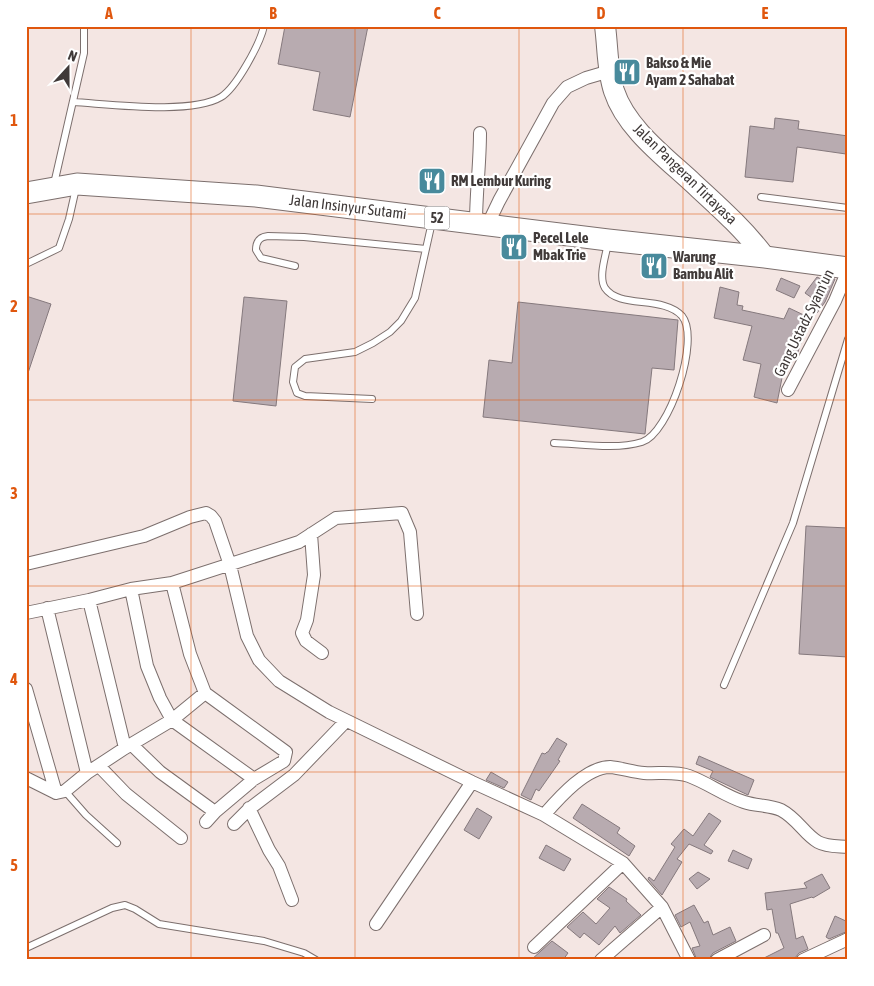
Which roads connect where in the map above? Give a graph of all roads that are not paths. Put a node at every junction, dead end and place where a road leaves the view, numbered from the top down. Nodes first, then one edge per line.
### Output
1 (84, 26) edge
2 (264, 26) edge
3 (605, 26) edge
4 (610, 71) junction
5 (73, 102) junction
6 (480, 133) dead end
7 (76, 184) junction
8 (54, 187) junction
9 (26, 193) edge
10 (761, 197) dead end
11 (848, 208) edge
12 (433, 217) junction
13 (482, 223) junction
14 (608, 240) junction
15 (426, 249) junction
16 (765, 257) junction
17 (26, 264) edge
18 (295, 266) dead end
19 (848, 270) edge
20 (848, 339) edge
21 (788, 390) dead end
22 (372, 399) dead end
23 (554, 443) dead end
24 (311, 534) junction
25 (26, 564) edge
26 (230, 564) junction
27 (172, 583) junction
28 (131, 589) junction
29 (89, 600) junction
30 (46, 608) junction
31 (26, 613) edge
32 (417, 614) dead end
33 (322, 653) dead end
34 (724, 685) dead end
35 (26, 689) edge
36 (205, 693) junction
37 (172, 720) junction
38 (346, 721) junction
39 (128, 746) junction
40 (99, 766) junction
41 (88, 773) junction
42 (26, 778) edge
43 (254, 780) junction
44 (472, 782) junction
45 (61, 792) junction
46 (249, 808) junction
47 (215, 812) junction
48 (544, 815) junction
49 (206, 822) dead end
50 (234, 824) dead end
51 (181, 838) dead end
52 (117, 843) dead end
53 (848, 847) edge
54 (623, 864) junction
55 (292, 900) dead end
56 (662, 907) junction
57 (376, 924) dead end
58 (764, 935) dead end
59 (848, 939) edge
60 (534, 947) dead end
61 (26, 948) edge
62 (316, 960) edge
63 (601, 960) edge
64 (689, 960) edge
65 (717, 960) edge
66 (803, 960) edge

1 - 5 lane
2 - 5 lane
3 - 4 main road, Jalan Pangeran Tirtayasa
4 - 13 street
4 - 16 main road, Jalan Pangeran Tirtayasa
5 - 8 lane
6 - 13 street
7 - 8 highway, Jalan Insinyur Sutami / 52
7 - 12 highway, Jalan Insinyur Sutami / 52
7 - 17 lane
8 - 9 highway, Jalan Insinyur Sutami / 52
10 - 11 lane
12 - 13 highway, Jalan Insinyur Sutami / 52
12 - 15 lane
13 - 14 highway, Jalan Insinyur Sutami / 52
14 - 16 highway, Jalan Insinyur Sutami / 52
14 - 23 lane
15 - 18 lane
15 - 22 lane
16 - 19 highway, Jalan Insinyur Sutami / 52
19 - 21 street, Gang Ustadz Syam'un
20 - 34 lane
24 - 26 street
24 - 32 street
24 - 33 street
25 - 26 street
26 - 27 street
26 - 38 street
27 - 28 street
27 - 36 street
28 - 29 street
28 - 37 street
29 - 30 street
29 - 39 street
30 - 31 street
30 - 41 street
35 - 45 street
36 - 37 street
36 - 43 street
37 - 39 street
37 - 43 street
38 - 44 street
38 - 46 street
39 - 40 street
39 - 47 street
40 - 41 street
40 - 51 street
41 - 45 street
42 - 45 street
43 - 47 street
44 - 48 street
44 - 57 street
45 - 52 lane
46 - 50 street
46 - 55 street
47 - 49 street
48 - 53 street
48 - 54 street
54 - 56 street
54 - 60 street
56 - 63 street
56 - 64 street
58 - 65 street
59 - 66 street
61 - 62 lane

